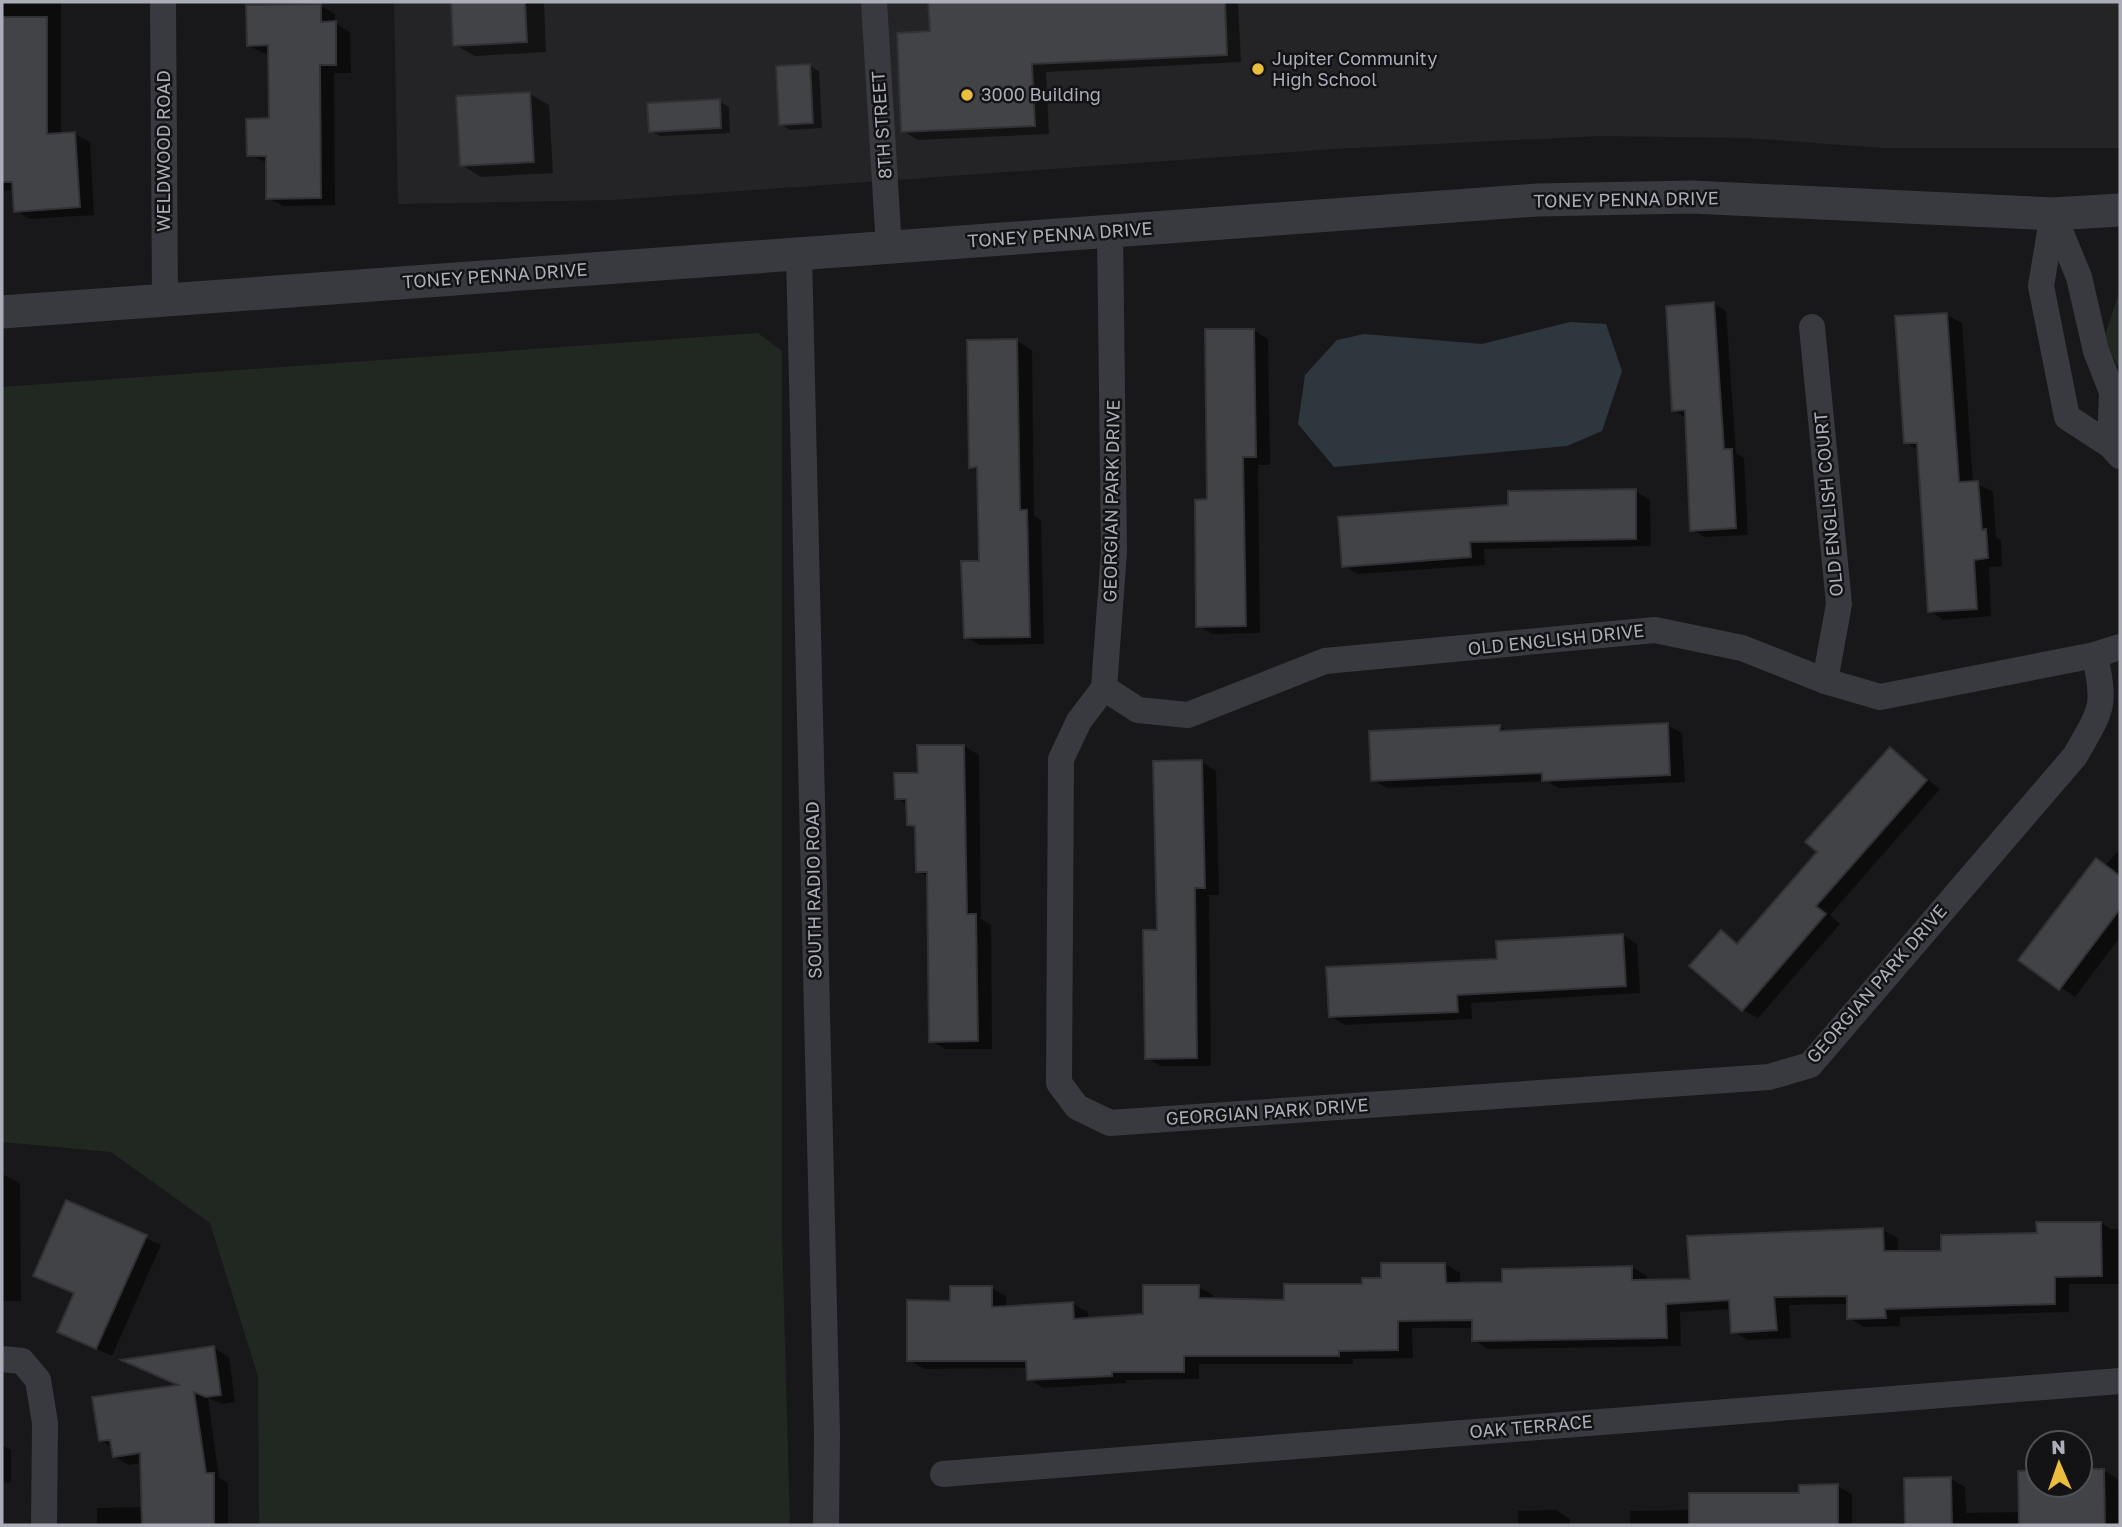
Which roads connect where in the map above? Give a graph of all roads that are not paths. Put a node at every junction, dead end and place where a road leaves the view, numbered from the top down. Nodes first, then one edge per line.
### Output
1 (163, 2) edge
2 (874, 2) edge
3 (2120, 211) edge
4 (2053, 214) junction
5 (1110, 232) junction
6 (889, 248) junction
7 (799, 254) junction
8 (165, 300) junction
9 (2, 313) edge
10 (1812, 327) dead end
11 (2115, 450) edge
12 (2108, 651) edge
13 (1825, 681) junction
14 (1104, 688) junction
15 (2, 1359) edge
16 (2120, 1381) edge
17 (943, 1474) dead end
18 (44, 1525) edge
19 (826, 1525) edge

1 - 8 street, WELDWOOD ROAD
2 - 6 street, 8TH STREET
3 - 4 street, TONEY PENNA DRIVE
4 - 5 street, TONEY PENNA DRIVE
4 - 11 street
4 - 11 street
5 - 6 street, TONEY PENNA DRIVE
5 - 14 street, GEORGIAN PARK DRIVE
6 - 7 street, TONEY PENNA DRIVE
7 - 8 street, TONEY PENNA DRIVE
7 - 19 street, SOUTH RADIO ROAD
8 - 9 street, TONEY PENNA DRIVE
10 - 13 street, OLD ENGLISH COURT
12 - 13 street, OLD ENGLISH DRIVE
12 - 14 street, GEORGIAN PARK DRIVE
13 - 14 street, OLD ENGLISH DRIVE
15 - 18 street
16 - 17 street, OAK TERRACE

